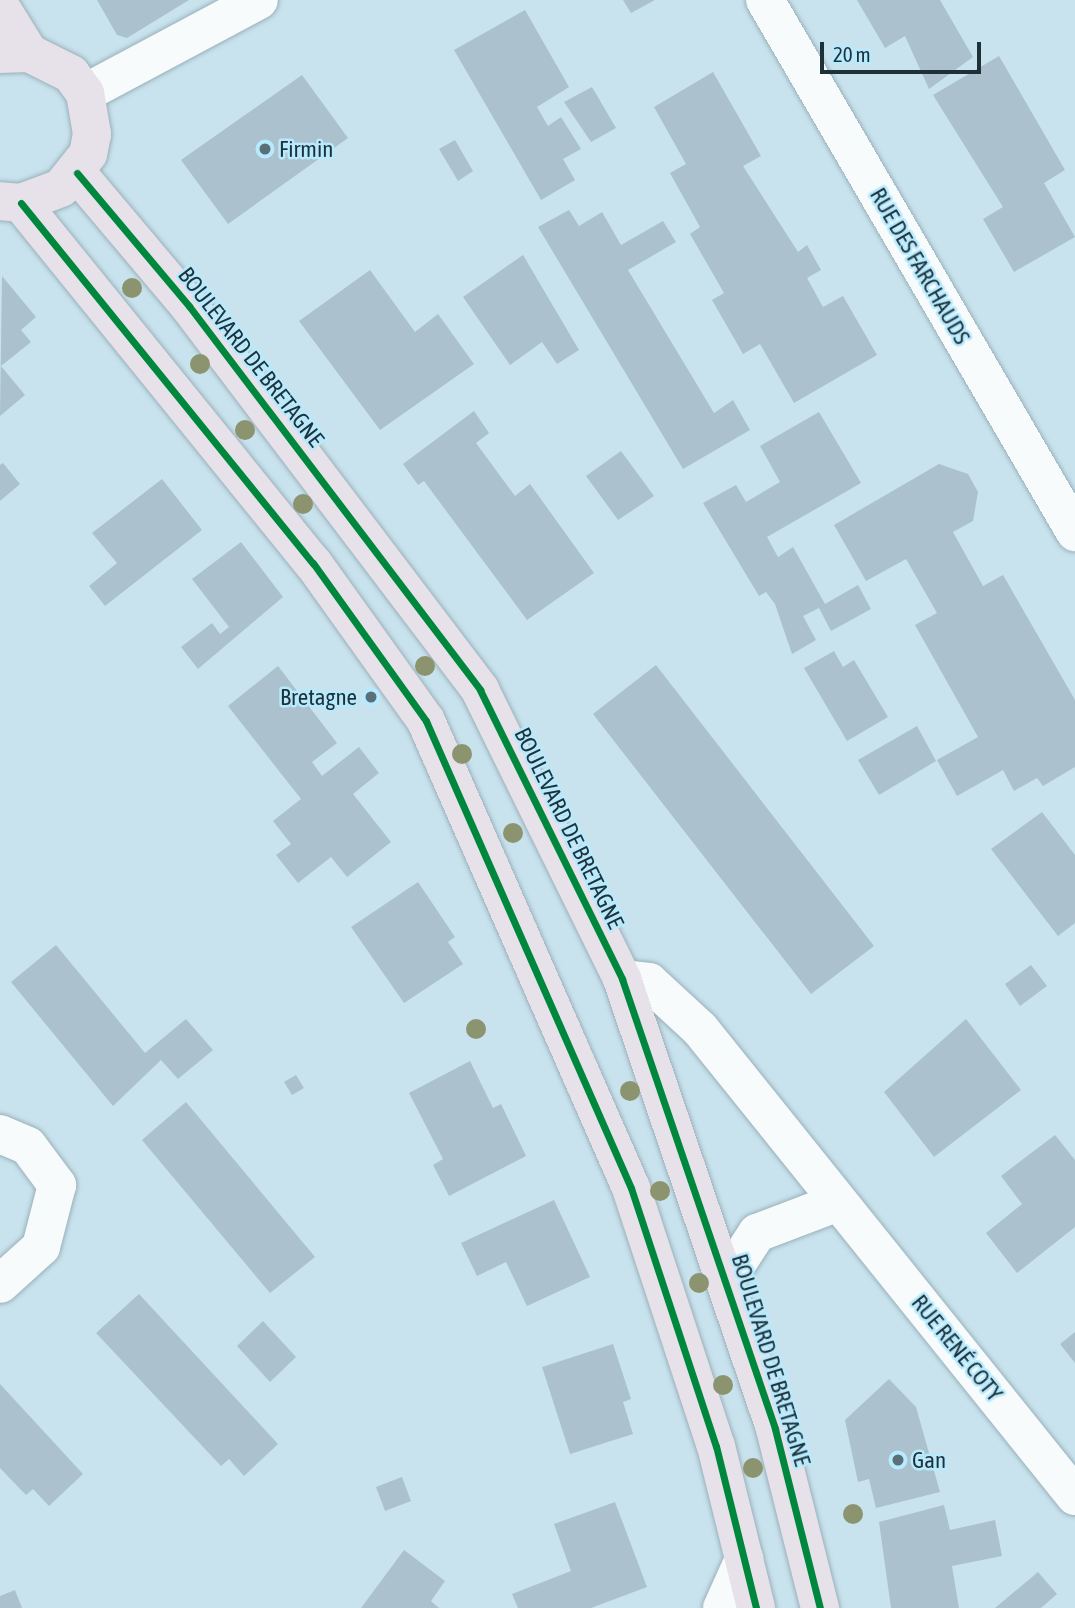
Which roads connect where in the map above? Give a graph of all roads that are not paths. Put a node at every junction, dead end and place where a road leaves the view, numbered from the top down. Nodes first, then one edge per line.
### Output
1 (259, 0) edge
2 (765, 0) edge
3 (0, 6) edge
4 (15, 53) edge
5 (85, 93) junction
6 (77, 173) junction
7 (11, 202) edge
8 (1075, 533) edge
9 (622, 979) junction
10 (0, 1134) edge
11 (836, 1203) junction
12 (727, 1279) junction
13 (0, 1284) edge
14 (1075, 1496) edge
15 (744, 1559) junction
16 (722, 1608) edge
17 (756, 1608) edge
18 (820, 1608) edge

1 - 5 street
2 - 8 street, RUE DES FARCHAUDS
3 - 4 main road
4 - 5 main road
5 - 6 main road
6 - 7 main road
6 - 9 main road, BOULEVARD DE BRETAGNE
7 - 15 main road
9 - 11 street, RUE RENÉ COTY
9 - 12 main road, BOULEVARD DE BRETAGNE
10 - 13 street
11 - 12 street
11 - 14 street, RUE RENÉ COTY
12 - 18 main road, BOULEVARD DE BRETAGNE
15 - 16 street
15 - 17 main road

